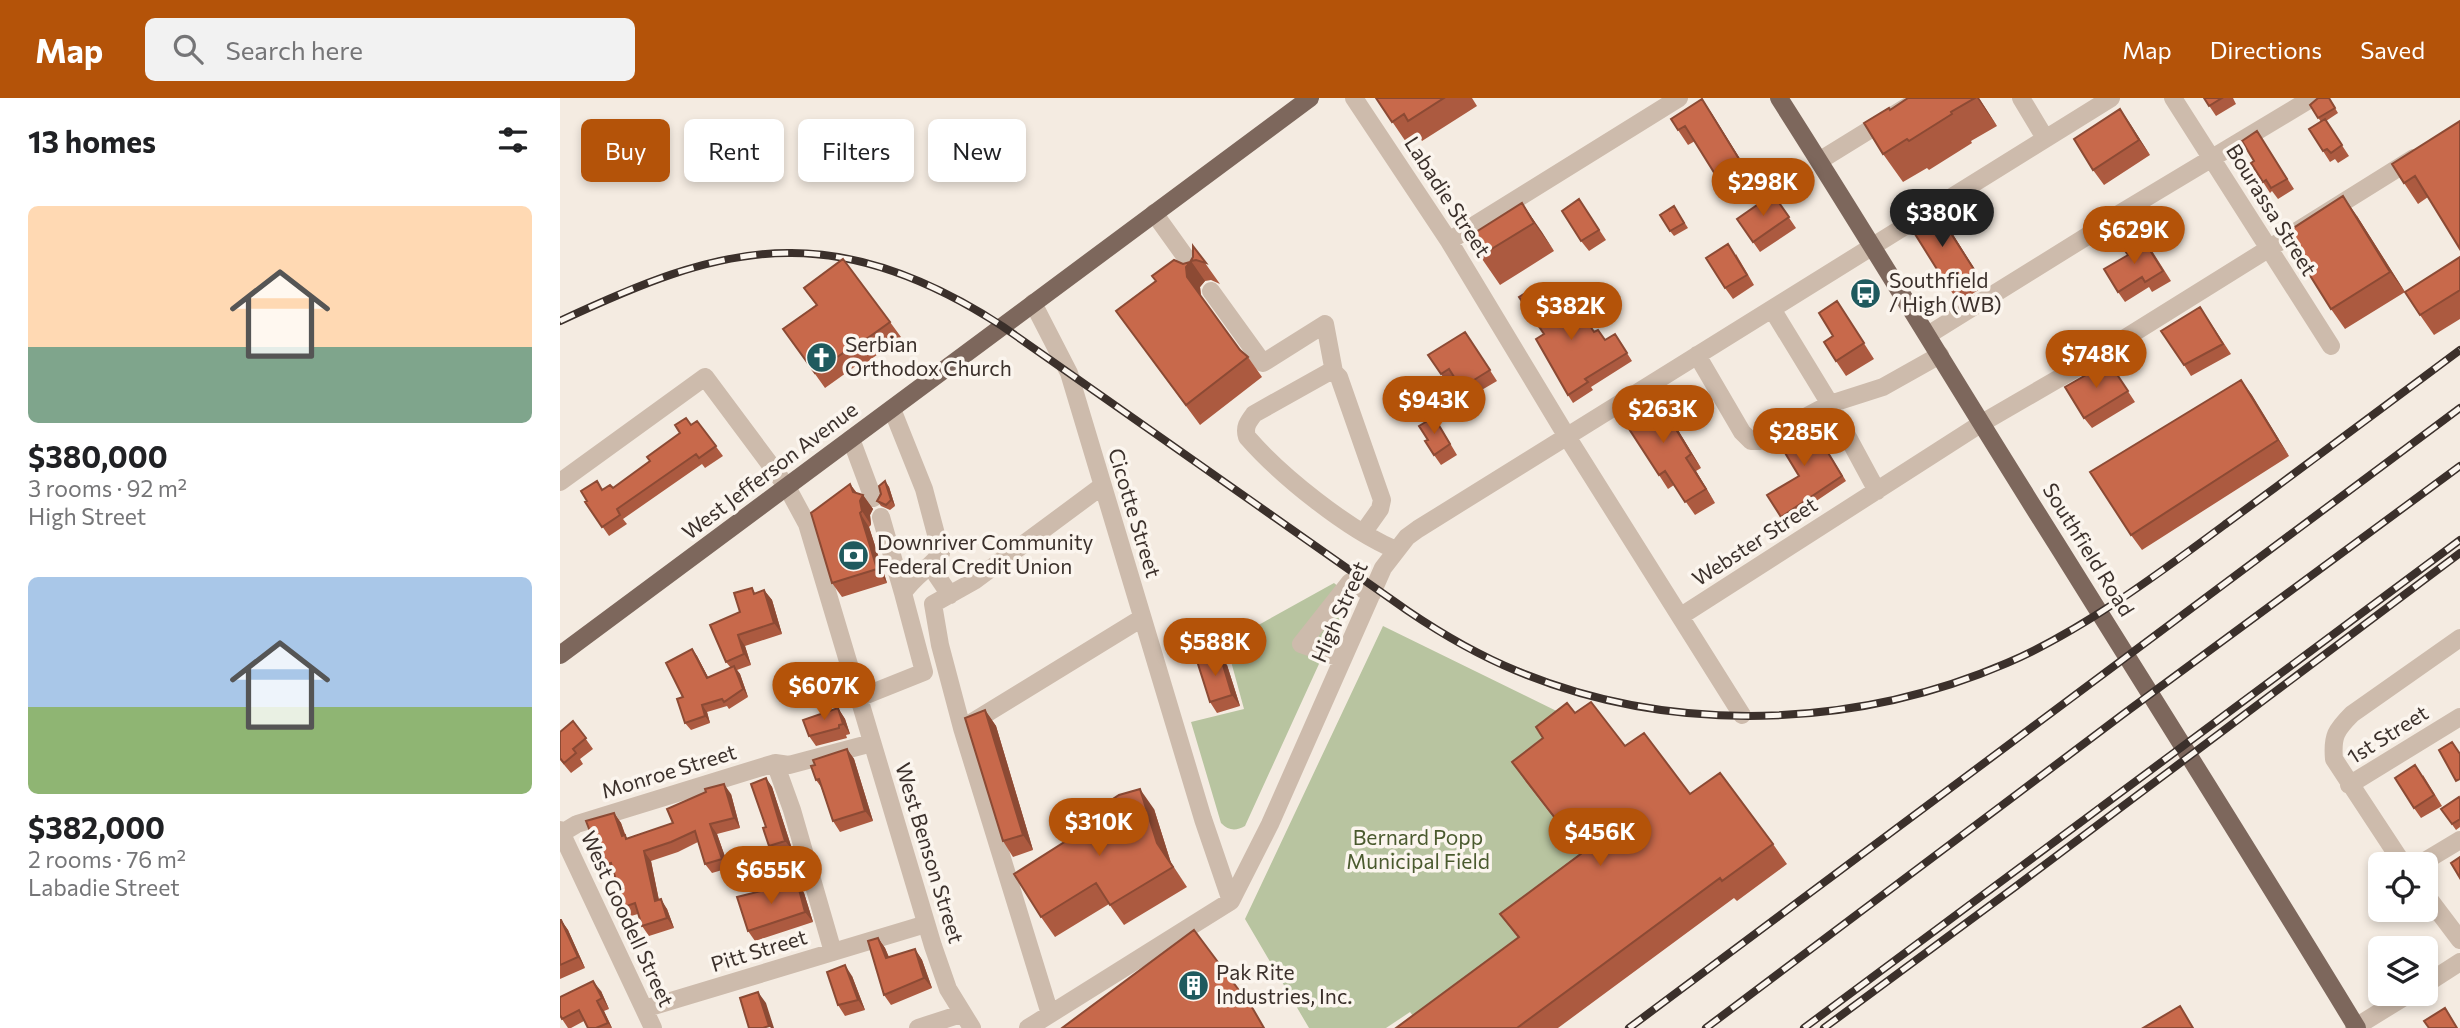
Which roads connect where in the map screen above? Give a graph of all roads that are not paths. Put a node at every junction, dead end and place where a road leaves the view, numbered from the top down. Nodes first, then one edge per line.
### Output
1 (1310, 98) edge
2 (1354, 98) edge
3 (1679, 98) edge
4 (1779, 98) edge
5 (1921, 98) edge
6 (2021, 98) edge
7 (2111, 98) edge
8 (2174, 98) edge
9 (2312, 98) edge
10 (2045, 138) junction
11 (2426, 150) edge
12 (2211, 158) junction
13 (1819, 161) junction
14 (1154, 213) junction
15 (1449, 241) junction
16 (1872, 246) junction
17 (2268, 249) junction
18 (1197, 273) edge
19 (1211, 291) dead end
20 (1033, 303) junction
21 (1772, 309) junction
22 (1928, 335) junction
23 (2331, 346) dead end
24 (1697, 355) junction
25 (1940, 355) junction
26 (1334, 372) junction
27 (1830, 404) junction
28 (892, 409) junction
29 (1982, 423) junction
30 (1566, 435) junction
31 (851, 439) junction
32 (560, 482) edge
33 (1102, 486) junction
34 (787, 487) junction
35 (1877, 491) junction
36 (873, 498) dead end
37 (881, 517) dead end
38 (1363, 533) junction
39 (1396, 550) junction
40 (931, 567) junction
41 (903, 593) junction
42 (950, 594) junction
43 (1371, 594) junction
44 (1681, 616) junction
45 (1142, 618) junction
46 (2460, 638) edge
47 (560, 655) edge
48 (1343, 659) junction
49 (859, 698) junction
50 (1742, 715) dead end
51 (2460, 717) edge
52 (962, 728) junction
53 (872, 743) junction
54 (775, 763) junction
55 (2349, 785) junction
56 (561, 831) edge
57 (2460, 840) edge
58 (2395, 852) edge
59 (2438, 853) edge
60 (1231, 901) junction
61 (2438, 911) edge
62 (926, 924) junction
63 (2460, 940) edge
64 (834, 952) junction
65 (2457, 970) edge
66 (2438, 979) edge
67 (2390, 1006) edge
68 (644, 1009) junction
69 (1050, 1014) junction
70 (966, 1021) edge
71 (653, 1028) edge
72 (918, 1028) edge
73 (1028, 1028) edge
74 (2356, 1028) edge

1 - 14 main road, West Jefferson Avenue
2 - 15 street, Labadie Street
3 - 15 street
4 - 13 main road, Southfield Road
5 - 13 street
6 - 10 street
7 - 10 street, High Street
8 - 12 street, Bourassa Street
9 - 12 street
10 - 16 street, High Street
11 - 17 street, Webster Street
12 - 17 street, Bourassa Street
12 - 22 street
13 - 16 main road, Southfield Road
14 - 18 street
14 - 20 main road, West Jefferson Avenue
15 - 30 street, Labadie Street
16 - 21 street, High Street
16 - 22 main road, Southfield Road
17 - 23 street, Bourassa Street
17 - 29 street, Webster Street
19 - 26 street
20 - 28 main road, West Jefferson Avenue
20 - 33 street, Cicotte Street
21 - 24 street, High Street
21 - 27 street
22 - 25 main road, Southfield Road
24 - 27 street
24 - 30 street, High Street
25 - 27 street
25 - 29 main road, Southfield Road
26 - 38 street
26 - 38 street
27 - 35 street
28 - 31 main road, West Jefferson Avenue
28 - 40 street
29 - 35 street, Webster Street
29 - 74 main road, Southfield Road
30 - 39 street, High Street
30 - 44 street, Labadie Street
31 - 34 main road, West Jefferson Avenue
31 - 36 street
32 - 34 street, West Benson Street
33 - 42 street
33 - 45 street, Cicotte Street
34 - 47 main road, West Jefferson Avenue
34 - 49 street, West Benson Street
35 - 44 street, Webster Street
37 - 41 street
38 - 39 street
39 - 43 street, High Street
40 - 41 street
40 - 42 street
41 - 49 street
42 - 52 street
43 - 48 street, High Street
43 - 48 street
44 - 50 street, Labadie Street
45 - 52 street
45 - 60 street, Cicotte Street
46 - 55 street
48 - 60 street, High Street
49 - 53 street, West Benson Street
51 - 55 street, 1st Street
52 - 69 street
53 - 54 street, Monroe Street
53 - 62 street, West Benson Street
54 - 56 street, Monroe Street
54 - 64 street
55 - 58 street, 1st Street
56 - 68 street, West Goodell Street
57 - 59 street
60 - 69 street
61 - 63 street
62 - 64 street, Pitt Street
62 - 70 street, West Benson Street
64 - 68 street, Pitt Street
65 - 66 street
67 - 74 street
68 - 71 street, West Goodell Street
69 - 73 street
70 - 72 street

